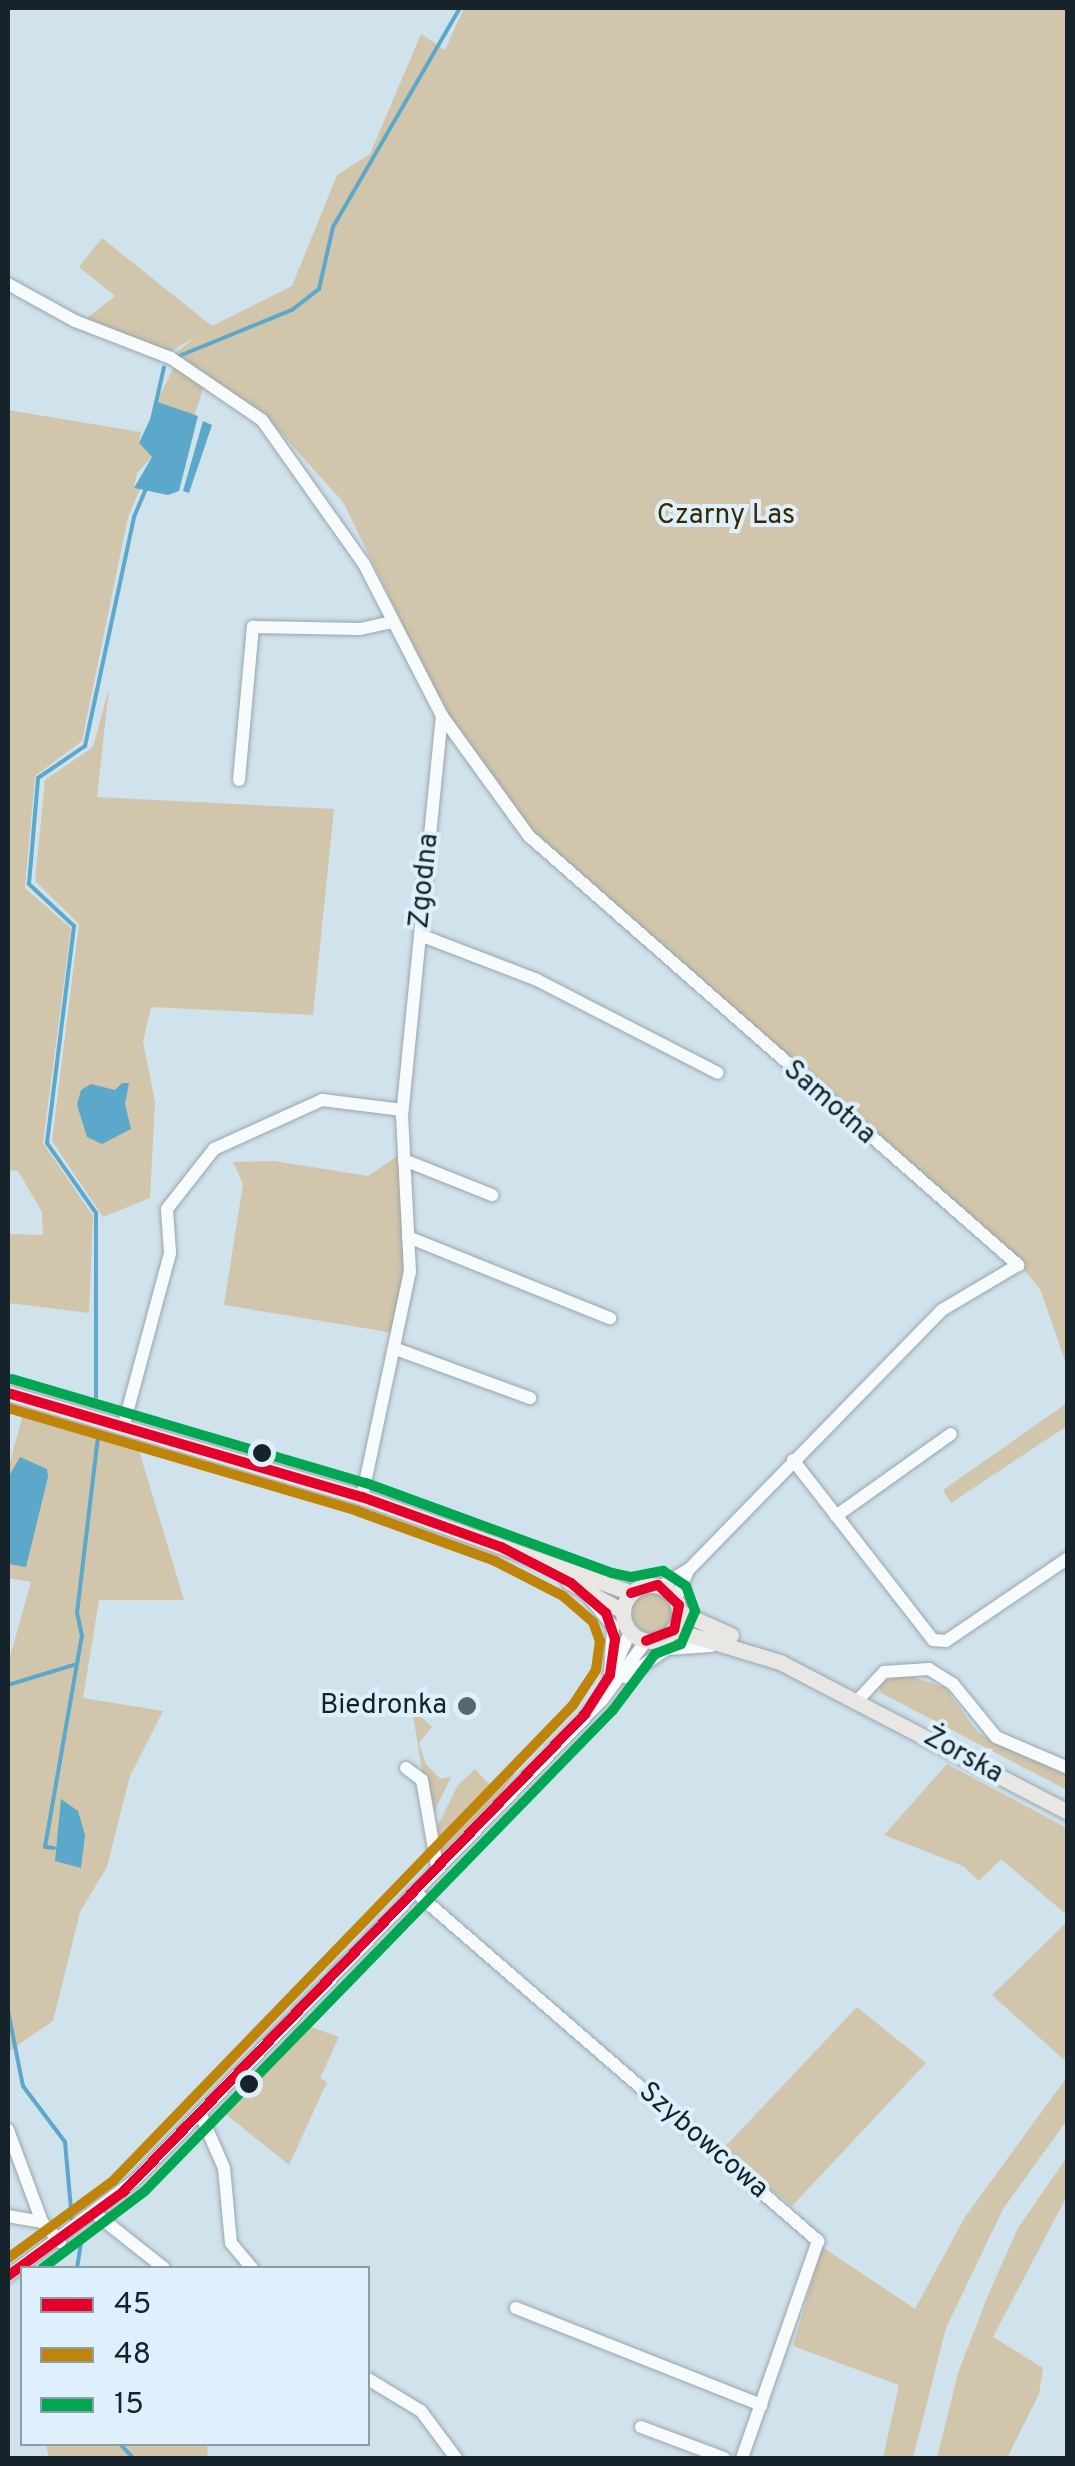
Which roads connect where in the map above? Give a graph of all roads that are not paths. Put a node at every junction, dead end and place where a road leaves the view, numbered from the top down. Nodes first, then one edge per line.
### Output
1 (8, 284) edge
2 (394, 622) junction
3 (442, 716) junction
4 (239, 780) dead end
5 (420, 934) junction
6 (718, 1073) dead end
7 (402, 1110) junction
8 (404, 1160) junction
9 (492, 1195) dead end
10 (408, 1237) junction
11 (610, 1318) dead end
12 (396, 1349) junction
13 (8, 1393) edge
14 (530, 1398) dead end
15 (124, 1424) junction
16 (951, 1434) dead end
17 (792, 1460) junction
18 (362, 1497) junction
19 (836, 1516) junction
20 (1068, 1558) edge
21 (534, 1562) junction
22 (689, 1569) junction
23 (571, 1583) junction
24 (662, 1586) junction
25 (631, 1593) junction
26 (678, 1605) junction
27 (623, 1611) junction
28 (674, 1630) junction
29 (630, 1632) junction
30 (646, 1640) junction
31 (743, 1648) junction
32 (803, 1673) junction
33 (611, 1682) junction
34 (857, 1701) junction
35 (406, 1768) dead end
36 (1068, 1768) edge
37 (1068, 1812) edge
38 (437, 1866) junction
39 (414, 1891) junction
40 (200, 2113) junction
41 (8, 2130) edge
42 (96, 2215) junction
43 (8, 2216) edge
44 (42, 2222) junction
45 (60, 2242) junction
46 (23, 2266) edge
47 (161, 2266) edge
48 (250, 2266) edge
49 (516, 2308) dead end
50 (370, 2380) edge
51 (761, 2405) junction
52 (641, 2427) dead end
53 (456, 2458) edge
54 (724, 2458) edge
55 (742, 2458) edge

1 - 2 street
2 - 3 street
2 - 4 street
3 - 5 street, Zgodna
3 - 17 street, Samotna
5 - 6 street
5 - 7 street, Zgodna
7 - 8 street, Zgodna
7 - 15 street
8 - 9 street
8 - 10 street, Zgodna
10 - 11 street
10 - 12 street, Zgodna
12 - 14 street
12 - 18 street, Zgodna
13 - 15 main road
15 - 18 main road
16 - 19 street
17 - 19 street
17 - 22 street, Samotna
18 - 21 main road
19 - 20 street
21 - 23 main road
21 - 25 main road
22 - 24 street, Samotna
22 - 26 street, Samotna
23 - 27 main road
23 - 33 street
24 - 25 main road
24 - 26 main road
25 - 27 main road
26 - 28 main road
26 - 32 main road, Żorska
27 - 29 main road
28 - 30 main road
28 - 31 main road, Żorska
29 - 30 main road
29 - 33 street
30 - 33 street
31 - 32 main road, Żorska
31 - 33 street
32 - 34 main road, Żorska
33 - 38 street
34 - 36 street, Żorska
34 - 37 main road, Żorska
35 - 38 street
38 - 39 street
39 - 40 street
39 - 51 street, Szybowcowa
40 - 42 street
40 - 48 street
41 - 44 street
42 - 45 street
42 - 47 street
43 - 44 street
44 - 45 street
45 - 46 street
49 - 51 street
50 - 53 street
51 - 55 street, Szybowcowa
52 - 54 street

